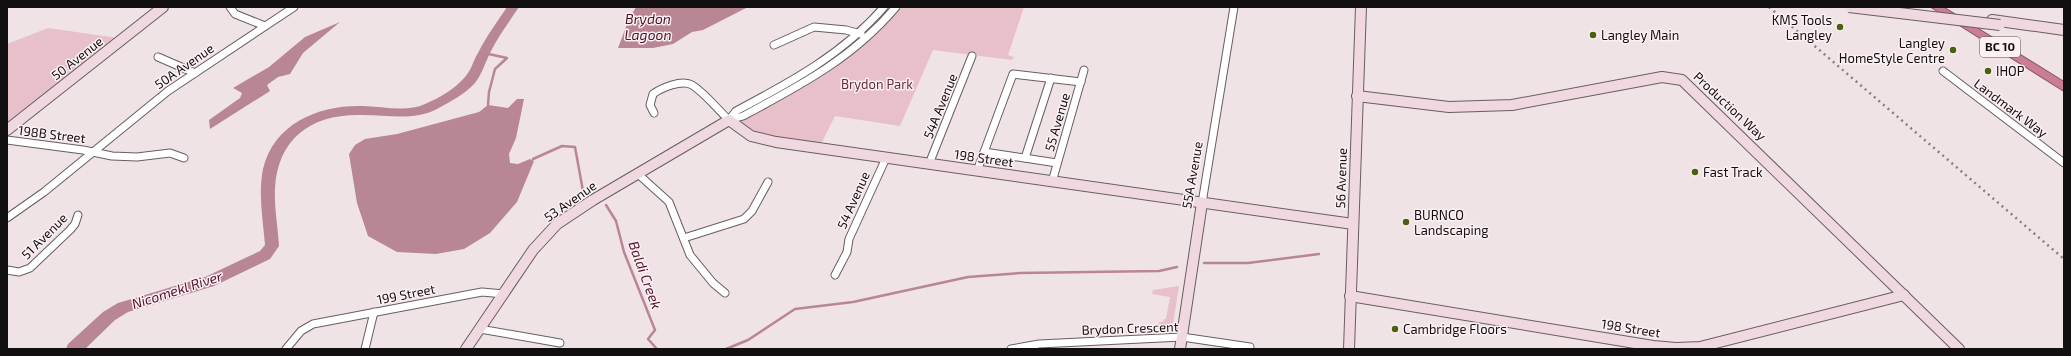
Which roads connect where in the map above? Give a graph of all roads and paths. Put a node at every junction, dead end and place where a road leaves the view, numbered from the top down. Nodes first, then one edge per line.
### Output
1 (163, 7) edge
2 (230, 7) edge
3 (294, 7) edge
4 (884, 7) edge
5 (896, 7) edge
6 (1234, 7) edge
7 (1361, 7) edge
8 (1849, 7) edge
9 (1886, 7) edge
10 (1936, 7) edge
11 (1948, 7) edge
12 (266, 26) junction
13 (2064, 30) edge
14 (859, 34) junction
15 (2064, 35) edge
16 (870, 37) junction
17 (774, 45) dead end
18 (972, 56) dead end
19 (158, 57) dead end
20 (1084, 70) dead end
21 (1943, 72) dead end
22 (195, 73) junction
23 (1051, 78) junction
24 (2064, 79) edge
25 (1081, 82) junction
26 (2064, 87) edge
27 (1357, 96) junction
28 (654, 113) dead end
29 (730, 120) junction
30 (7, 130) edge
31 (7, 140) edge
32 (93, 151) junction
33 (984, 152) junction
34 (184, 158) dead end
35 (886, 158) junction
36 (1025, 158) junction
37 (1057, 162) junction
38 (2064, 163) edge
39 (929, 164) junction
40 (977, 171) junction
41 (638, 174) junction
42 (768, 182) dead end
43 (1052, 182) junction
44 (1202, 203) junction
45 (78, 215) dead end
46 (7, 218) edge
47 (1353, 224) junction
48 (684, 238) junction
49 (7, 270) edge
50 (835, 275) dead end
51 (724, 292) dead end
52 (504, 294) junction
53 (1904, 295) junction
54 (1350, 296) junction
55 (374, 312) junction
56 (480, 329) junction
57 (1182, 337) junction
58 (560, 343) dead end
59 (1725, 345) edge
60 (1250, 347) dead end
61 (286, 349) edge
62 (365, 349) edge
63 (466, 349) edge
64 (1011, 349) edge
65 (1180, 349) edge
66 (1349, 349) edge
67 (1959, 349) edge

1 - 30 street, 50 Avenue
2 - 12 street
3 - 12 street, 50A Avenue
4 - 14 street, 53 Avenue
5 - 16 street, 53 Avenue
6 - 44 street, 55A Avenue
7 - 27 street, 56 Avenue
8 - 15 street, bridge
9 - 13 street
10 - 26 highway, BC 10
11 - 24 highway, BC 10
12 - 22 street, 50A Avenue
14 - 16 street
14 - 17 street
14 - 29 street, 53 Avenue
16 - 29 street, 53 Avenue
18 - 39 street, 54A Avenue
19 - 22 street
20 - 25 street, 55 Avenue
21 - 38 street, Landmark Way
22 - 32 street, 50A Avenue
23 - 25 street
23 - 33 street
23 - 36 street
25 - 37 street, 55 Avenue
27 - 47 street, 56 Avenue
27 - 53 street, Production Way
28 - 29 street, 198 Street
29 - 35 street, 198 Street
29 - 41 street, 53 Avenue
31 - 32 street, 198B Street
32 - 34 street
32 - 46 street, 50A Avenue
33 - 36 street
33 - 40 street
35 - 39 street, 198 Street
35 - 50 street, 54 Avenue
36 - 37 street
37 - 43 street, 55 Avenue
39 - 40 street, 198 Street
40 - 43 street, 198 Street
41 - 48 street
41 - 52 street, 53 Avenue
42 - 48 street
43 - 44 street, 198 Street
44 - 47 street, 198 Street
44 - 57 street, 55A Avenue
45 - 49 street, 51 Avenue
47 - 54 street, 56 Avenue
48 - 51 street
52 - 55 street, 199 Street
52 - 56 street, 53 Avenue
53 - 59 street, 198 Street
53 - 67 street, Production Way
54 - 59 street, 198 Street
54 - 66 street, 56 Avenue
55 - 61 street, 199 Street
55 - 62 street
56 - 58 street
56 - 63 street, 53 Avenue
57 - 60 street, Brydon Crescent
57 - 64 street, Brydon Crescent
57 - 65 street, 55A Avenue

